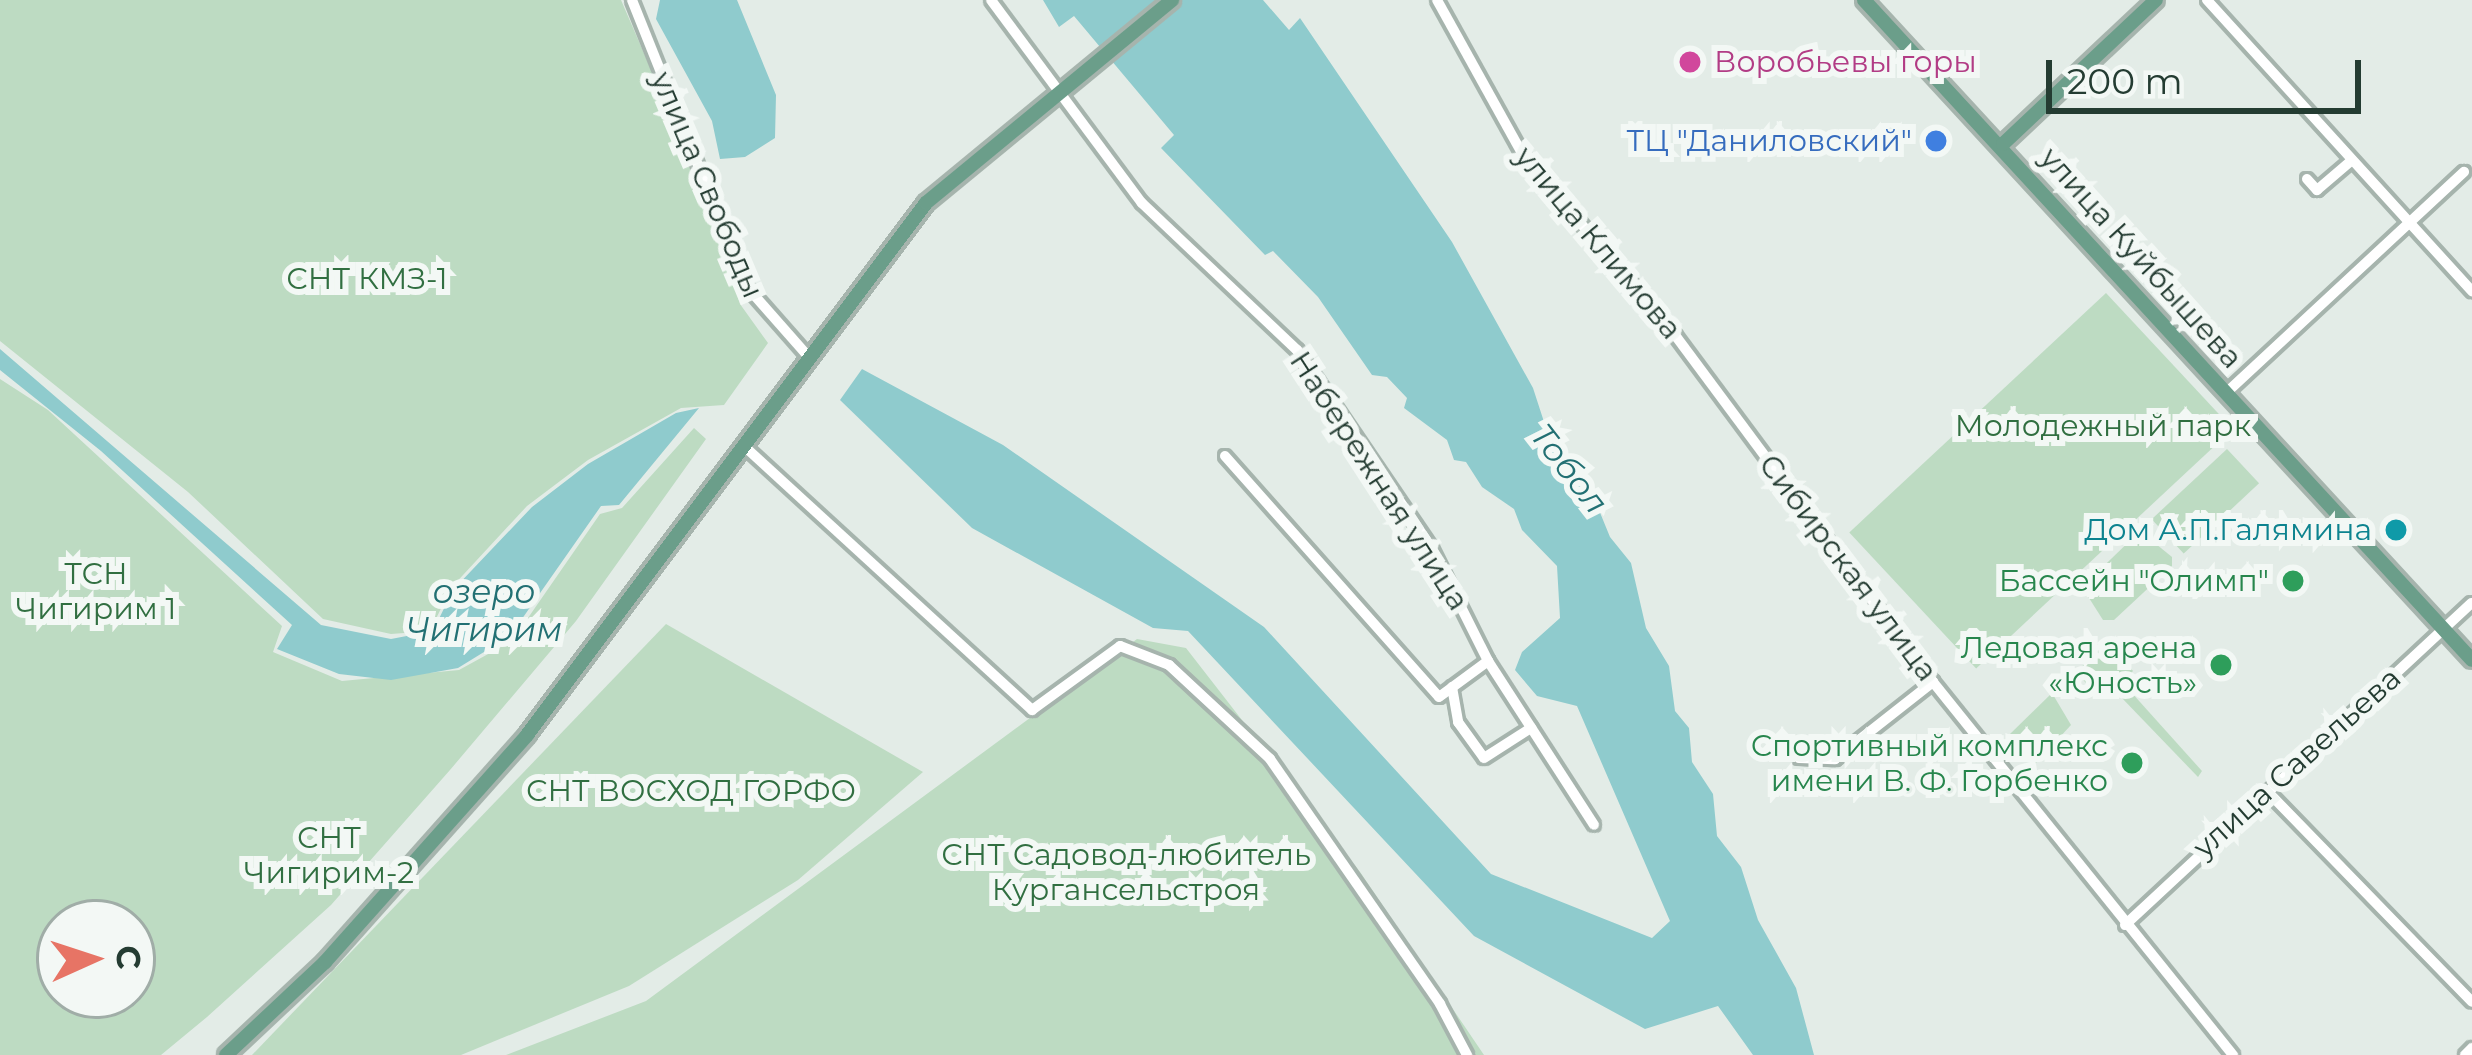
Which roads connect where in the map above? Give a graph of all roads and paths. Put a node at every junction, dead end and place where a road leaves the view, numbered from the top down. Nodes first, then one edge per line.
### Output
1 (632, 0) edge
2 (991, 0) edge
3 (1172, 0) edge
4 (1437, 0) edge
5 (1864, 0) edge
6 (2156, 0) edge
7 (2207, 0) edge
8 (1064, 91) junction
9 (2003, 144) junction
10 (2351, 160) junction
11 (2464, 172) dead end
12 (2307, 179) dead end
13 (2408, 223) junction
14 (2472, 291) edge
15 (806, 354) junction
16 (2226, 393) junction
17 (1735, 417) joint
18 (744, 446) junction
19 (1226, 456) dead end
20 (2472, 603) edge
21 (2444, 630) junction
22 (2472, 660) edge
23 (1489, 661) junction
24 (1933, 682) junction
25 (1452, 688) junction
26 (1531, 728) junction
27 (1799, 758) dead end
28 (2267, 791) junction
29 (1594, 824) dead end
30 (2125, 925) junction
31 (2472, 1002) edge
32 (2472, 1048) edge
33 (226, 1055) edge
34 (1467, 1055) edge
35 (2233, 1055) edge
36 (2465, 1055) edge

1 - 15 street, улица Свободы
2 - 8 street, Набережная улица
3 - 8 main road
4 - 17 street, улица Климова
5 - 9 main road, улица Куйбышева
6 - 9 main road
7 - 10 street
8 - 15 main road
8 - 23 street, Набережная улица
9 - 16 main road, улица Куйбышева
10 - 12 street
10 - 13 street
11 - 13 street
13 - 14 street
13 - 16 street
15 - 18 main road
16 - 21 main road, улица Куйбышева
17 - 24 street, Сибирская улица
18 - 33 main road
18 - 34 street
19 - 25 street
20 - 21 street, улица Савельева
21 - 22 main road, улица Куйбышева
21 - 28 street, улица Савельева
23 - 25 street
23 - 26 street, Набережная улица
24 - 27 street
24 - 30 street, Сибирская улица
25 - 26 street
26 - 29 street, Набережная улица
28 - 30 street, улица Савельева
28 - 31 street
30 - 35 street, Сибирская улица
32 - 36 street

